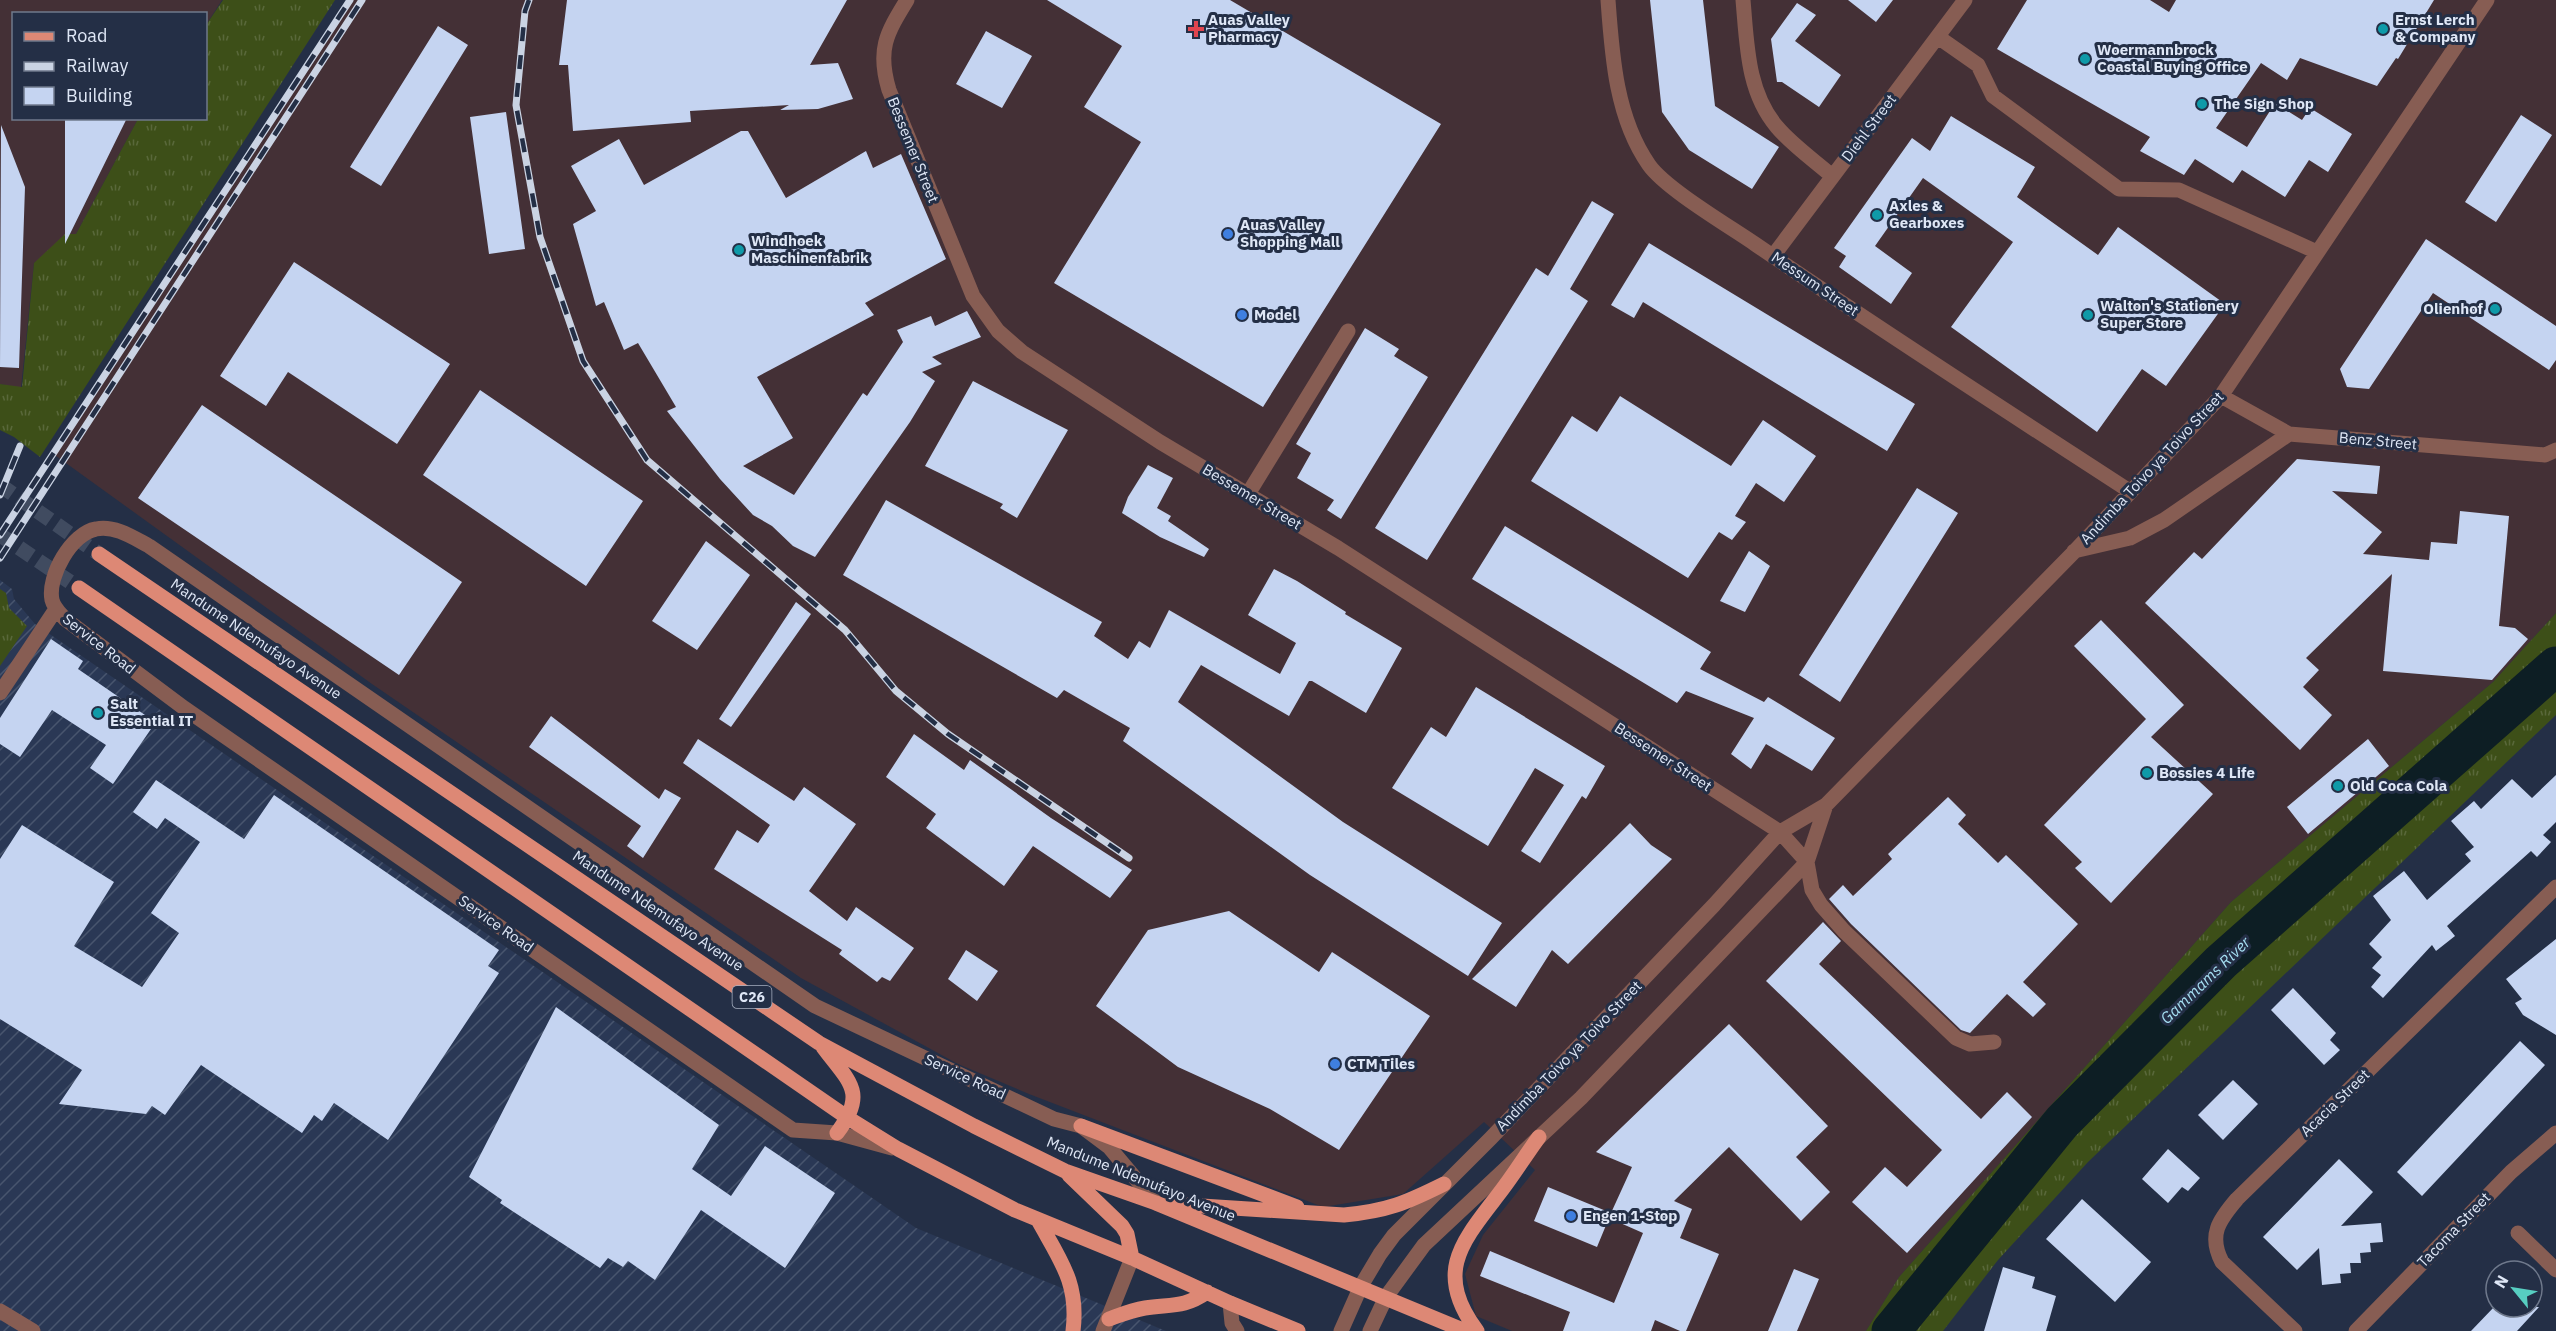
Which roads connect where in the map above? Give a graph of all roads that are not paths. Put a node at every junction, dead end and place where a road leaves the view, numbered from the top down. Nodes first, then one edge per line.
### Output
1 (907, 0) edge
2 (1608, 0) edge
3 (1743, 0) edge
4 (1965, 0) edge
5 (2487, 0) edge
6 (1938, 37) junction
7 (1832, 176) junction
8 (2318, 252) junction
9 (1773, 256) junction
10 (1348, 331) dead end
11 (2221, 396) junction
12 (2289, 434) junction
13 (2551, 452) edge
14 (2131, 492) junction
15 (1248, 494) junction
16 (2074, 551) junction
17 (99, 554) tunnel mouth
18 (79, 588) tunnel mouth
19 (56, 609) junction
20 (0, 693) edge
21 (1826, 805) junction
22 (1780, 832) junction
23 (1807, 862) junction
24 (2556, 887) edge
25 (819, 1042) junction
26 (1994, 1042) dead end
27 (848, 1118) junction
28 (1081, 1126) junction
29 (837, 1133) junction
30 (1539, 1137) junction
31 (2553, 1141) edge
32 (898, 1149) junction
33 (1065, 1171) junction
34 (1444, 1184) junction
35 (1156, 1203) junction
36 (1316, 1215) junction
37 (1038, 1220) junction
38 (2518, 1233) dead end
39 (1132, 1258) junction
40 (2556, 1270) edge
41 (1361, 1286) junction
42 (1207, 1292) junction
43 (1386, 1297) junction
44 (1230, 1304) junction
45 (0, 1311) edge
46 (1106, 1325) edge
47 (33, 1331) edge
48 (1073, 1331) edge
49 (1237, 1331) edge
50 (1298, 1331) edge
51 (1341, 1331) edge
52 (1370, 1331) edge
53 (1465, 1331) edge
54 (1477, 1331) edge
55 (2295, 1331) edge
56 (2356, 1331) edge

1 - 15 street, Bessemer Street
2 - 9 street, Messum Street
3 - 7 street
4 - 6 street, Diehl Street
5 - 8 street, Andimba Toivo ya Toivo Street
6 - 7 street, Diehl Street
6 - 8 street
7 - 9 street, Diehl Street
8 - 11 street, Andimba Toivo ya Toivo Street
9 - 14 street, Messum Street
10 - 15 street
11 - 12 street, Benz Street
11 - 14 street, Andimba Toivo ya Toivo Street
12 - 13 street, Benz Street
12 - 16 street
14 - 16 street, Andimba Toivo ya Toivo Street
15 - 22 street, Bessemer Street
16 - 21 street, Andimba Toivo ya Toivo Street
17 - 25 main road, Mandume Ndemufayo Avenue / C26
18 - 27 main road
19 - 20 street
19 - 28 street, Service Road
19 - 29 street, Service Road
21 - 22 street, Andimba Toivo ya Toivo Street
21 - 23 street, Andimba Toivo ya Toivo Street
22 - 23 street, Bessemer Street
22 - 34 street, Andimba Toivo ya Toivo Street
23 - 26 street
23 - 30 street, Andimba Toivo ya Toivo Street
24 - 55 street, Acacia Street
25 - 27 main road
25 - 33 main road, Mandume Ndemufayo Avenue / C26
27 - 29 main road
27 - 32 main road
28 - 35 street, Service Road
28 - 36 main road
29 - 32 street, Service Road
30 - 43 street, Andimba Toivo ya Toivo Street
30 - 54 main road
31 - 56 street, Tacoma Street
32 - 37 main road
33 - 35 main road, Mandume Ndemufayo Avenue / C26
33 - 39 main road
34 - 36 main road
34 - 41 street, Andimba Toivo ya Toivo Street
35 - 36 main road
35 - 41 main road, Mandume Ndemufayo Avenue / C26
37 - 39 main road
37 - 48 main road
38 - 40 street
39 - 42 main road
39 - 46 street
41 - 43 main road, Mandume Ndemufayo Avenue / C26
41 - 51 street, Andimba Toivo ya Toivo Street
42 - 44 main road
42 - 46 main road
43 - 52 street, Andimba Toivo ya Toivo Street
43 - 53 main road, Mandume Ndemufayo Avenue / C26
44 - 49 street
44 - 50 main road
45 - 47 street

